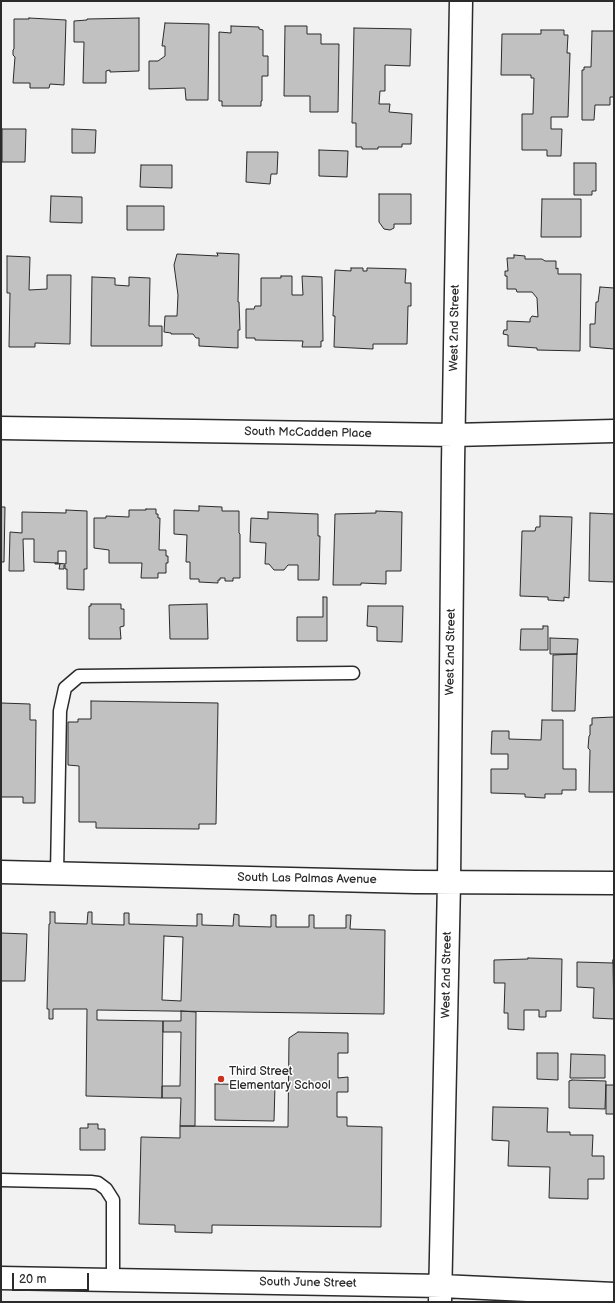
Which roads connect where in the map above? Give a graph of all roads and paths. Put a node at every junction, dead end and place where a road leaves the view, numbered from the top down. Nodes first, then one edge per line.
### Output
1 (461, 1) edge
2 (1, 428) edge
3 (614, 432) edge
4 (454, 435) junction
5 (353, 673) dead end
6 (1, 872) edge
7 (57, 873) junction
8 (449, 882) junction
9 (614, 883) edge
10 (1, 1180) edge
11 (1, 1278) edge
12 (113, 1280) junction
13 (441, 1294) edge
14 (614, 1294) edge

1 - 4 street, West 2nd Street
2 - 4 street, South McCadden Place
3 - 4 street, South McCadden Place
4 - 8 street, West 2nd Street
5 - 7 lane
6 - 7 street, South Las Palmas Avenue
7 - 8 street, South Las Palmas Avenue
8 - 9 street, South Las Palmas Avenue
8 - 13 street, West 2nd Street
10 - 12 lane
11 - 12 street, South June Street
12 - 13 street, South June Street
13 - 14 street, South June Street

